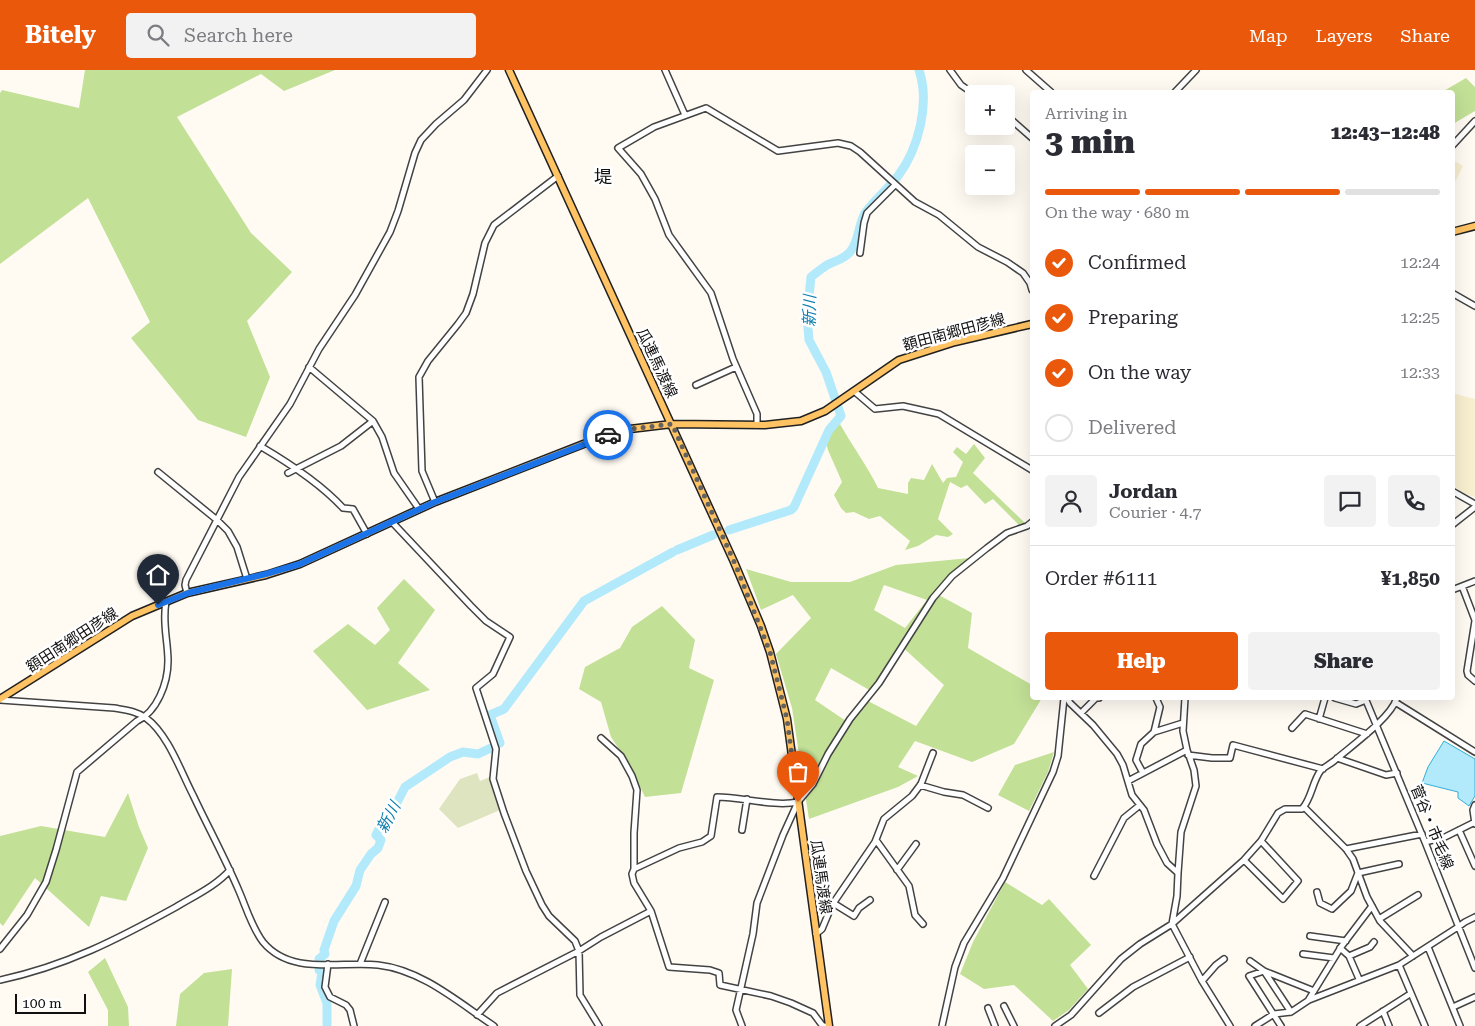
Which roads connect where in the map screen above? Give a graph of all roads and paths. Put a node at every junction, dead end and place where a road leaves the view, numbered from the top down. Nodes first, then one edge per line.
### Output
1 (487, 70) edge
2 (509, 70) edge
3 (665, 70) edge
4 (950, 70) edge
5 (1026, 70) edge
6 (1193, 71) edge
7 (965, 88) edge
8 (1049, 90) edge
9 (1177, 90) edge
10 (685, 115) junction
11 (1015, 123) edge
12 (1474, 124) edge
13 (1030, 136) edge
14 (1455, 143) edge
15 (558, 176) junction
16 (894, 183) junction
17 (1475, 226) edge
18 (1455, 231) edge
19 (860, 253) dead end
20 (1030, 283) edge
21 (1455, 296) edge
22 (1475, 306) edge
23 (1030, 324) edge
24 (309, 367) junction
25 (736, 367) junction
26 (696, 385) dead end
27 (854, 391) junction
28 (374, 422) junction
29 (672, 424) junction
30 (757, 425) junction
31 (260, 446) junction
32 (297, 469) junction
33 (1030, 469) edge
34 (158, 472) dead end
35 (288, 473) dead end
36 (1455, 493) edge
37 (435, 502) junction
38 (1475, 506) edge
39 (419, 510) junction
40 (217, 520) junction
41 (392, 522) junction
42 (1455, 523) edge
43 (1030, 524) edge
44 (368, 534) junction
45 (247, 579) junction
46 (1475, 582) edge
47 (1462, 586) junction
48 (1455, 589) edge
49 (188, 593) junction
50 (166, 602) junction
51 (1475, 621) edge
52 (1475, 681) edge
53 (0, 700) edge
54 (1066, 700) edge
55 (1068, 700) edge
56 (1094, 700) edge
57 (1157, 700) edge
58 (1185, 700) edge
59 (1325, 700) edge
60 (1342, 700) edge
61 (1363, 700) edge
62 (1365, 700) edge
63 (1396, 700) edge
64 (1081, 713) junction
65 (145, 717) junction
66 (1319, 719) junction
67 (1183, 724) junction
68 (1376, 725) junction
69 (1292, 728) dead end
70 (1154, 732) junction
71 (1367, 734) junction
72 (600, 738) dead end
73 (1187, 752) junction
74 (1475, 752) edge
75 (933, 753) dead end
76 (1337, 758) junction
77 (1323, 769) junction
78 (1397, 772) junction
79 (1143, 773) junction
80 (1128, 781) junction
81 (920, 786) junction
82 (748, 800) junction
83 (798, 802) junction
84 (1140, 805) junction
85 (1475, 805) edge
86 (1304, 807) junction
87 (988, 808) dead end
88 (1475, 823) edge
89 (742, 830) dead end
90 (1458, 830) junction
91 (1422, 834) junction
92 (876, 840) junction
93 (1261, 841) junction
94 (1425, 842) junction
95 (916, 844) dead end
96 (1346, 848) junction
97 (1244, 860) junction
98 (1400, 864) dead end
99 (1475, 866) edge
100 (634, 869) junction
101 (230, 870) junction
102 (897, 870) junction
103 (1178, 873) junction
104 (1358, 873) junction
105 (1094, 876) dead end
106 (1317, 892) dead end
107 (1418, 895) dead end
108 (870, 900) dead end
109 (385, 902) dead end
110 (833, 903) junction
111 (1372, 906) junction
112 (650, 911) junction
113 (1475, 917) edge
114 (1379, 919) junction
115 (923, 924) dead end
116 (1172, 924) junction
117 (1458, 928) junction
118 (816, 934) junction
119 (1310, 936) dead end
120 (1346, 941) junction
121 (1374, 942) dead end
122 (1428, 947) junction
123 (1340, 948) junction
124 (0, 949) edge
125 (579, 951) junction
126 (1303, 954) dead end
127 (1349, 956) junction
128 (1413, 956) junction
129 (1190, 957) junction
130 (1334, 958) junction
131 (1224, 959) dead end
132 (1250, 961) dead end
133 (328, 964) junction
134 (360, 964) junction
135 (1400, 965) junction
136 (1475, 968) edge
137 (1264, 971) junction
138 (1359, 979) junction
139 (0, 980) edge
140 (1202, 980) junction
141 (741, 990) junction
142 (1314, 991) junction
143 (1410, 994) junction
144 (1475, 997) edge
145 (1309, 1000) junction
146 (1004, 1006) dead end
147 (1453, 1007) junction
148 (988, 1008) dead end
149 (1383, 1011) junction
150 (1099, 1012) dead end
151 (1291, 1012) junction
152 (1274, 1014) junction
153 (477, 1015) junction
154 (354, 1026) edge
155 (494, 1026) edge
156 (599, 1026) edge
157 (742, 1026) edge
158 (827, 1026) edge
159 (942, 1026) edge
160 (995, 1026) edge
161 (1014, 1026) edge
162 (1055, 1026) edge
163 (1230, 1026) edge
164 (1255, 1026) edge
165 (1281, 1026) edge
166 (1360, 1026) edge
167 (1389, 1026) edge
168 (1425, 1026) edge
169 (1460, 1026) edge

1 - 24 street
2 - 15 main road, 瓜連馬渡線
3 - 10 street
4 - 7 street
5 - 8 street
6 - 9 street
10 - 16 street
10 - 25 street
11 - 13 street
12 - 14 street
15 - 29 main road, 瓜連馬渡線
15 - 37 street
16 - 19 street
16 - 20 street
17 - 18 main road
21 - 22 street
23 - 27 main road, 額田南郷田彦線
24 - 28 street
24 - 31 street
25 - 26 street
25 - 30 street
27 - 30 main road, 額田南郷田彦線
27 - 33 street
28 - 32 street
28 - 39 street
29 - 30 main road, 額田南郷田彦線
29 - 37 main road, 額田南郷田彦線
29 - 83 main road, 瓜連馬渡線
31 - 32 street
31 - 40 street
32 - 35 street
32 - 44 street
34 - 40 street
36 - 38 street
37 - 39 main road, 額田南郷田彦線
38 - 42 street
39 - 41 main road, 額田南郷田彦線
40 - 45 street
40 - 49 street
41 - 44 main road, 額田南郷田彦線
41 - 125 street
43 - 83 street
44 - 45 main road, 額田南郷田彦線
45 - 49 main road, 額田南郷田彦線
46 - 47 street
47 - 48 street
47 - 51 street
49 - 50 main road, 額田南郷田彦線
50 - 53 main road, 額田南郷田彦線
50 - 65 street
51 - 52 street
53 - 65 street
54 - 159 street
55 - 64 street
56 - 64 street
57 - 70 street
58 - 67 street
59 - 66 street
60 - 61 street
62 - 68 street, 菅谷・市毛線
63 - 68 street
63 - 74 street
64 - 80 street
65 - 101 street
65 - 124 street
66 - 69 street
66 - 71 street
67 - 70 street
67 - 73 street
68 - 71 street
68 - 78 street, 菅谷・市毛線
70 - 79 street
71 - 76 street
72 - 100 street
73 - 77 street
73 - 79 street
73 - 103 street
75 - 81 street
76 - 77 street
76 - 78 street
77 - 86 street
78 - 91 street, 菅谷・市毛線
79 - 80 street
80 - 84 street
81 - 87 street
81 - 92 street
82 - 83 street
82 - 89 street
82 - 100 street
83 - 118 main road, 瓜連馬渡線
83 - 141 street
84 - 103 street
84 - 105 street
85 - 88 street
86 - 93 street
86 - 96 street
88 - 90 street
90 - 94 street
90 - 99 street
91 - 94 street, 菅谷・市毛線
91 - 96 street
92 - 102 street
92 - 110 street
93 - 97 street
93 - 97 street
94 - 117 street, 菅谷・市毛線
95 - 102 street
96 - 104 street
97 - 116 street
98 - 104 street
100 - 112 street
101 - 133 street
101 - 139 street
102 - 115 street
103 - 116 street
104 - 106 street
104 - 111 street
107 - 114 street
108 - 110 street
109 - 134 street
110 - 118 street
111 - 114 street
111 - 120 street
112 - 125 street
112 - 141 street
113 - 117 street
114 - 128 street
116 - 129 street
116 - 162 street
117 - 122 street
117 - 136 street, 菅谷・市毛線
118 - 158 main road, 瓜連馬渡線
119 - 120 street
120 - 123 street
121 - 127 street
122 - 128 street
122 - 147 street
123 - 127 street
123 - 130 street
125 - 153 street
125 - 156 street
126 - 130 street
127 - 138 street
128 - 135 street
129 - 140 street
129 - 150 street
130 - 142 street
131 - 140 street
132 - 137 street
133 - 134 street
133 - 154 street
134 - 153 street
135 - 138 street
135 - 143 street
137 - 142 street
137 - 151 street
137 - 152 street
138 - 145 street
140 - 163 street
141 - 157 street
141 - 158 street
142 - 145 street
143 - 149 street
143 - 168 street
144 - 147 street
145 - 151 street
146 - 161 street
147 - 169 street
148 - 160 street
149 - 166 street
149 - 167 street
151 - 152 street
152 - 164 street
152 - 165 street
153 - 155 street

